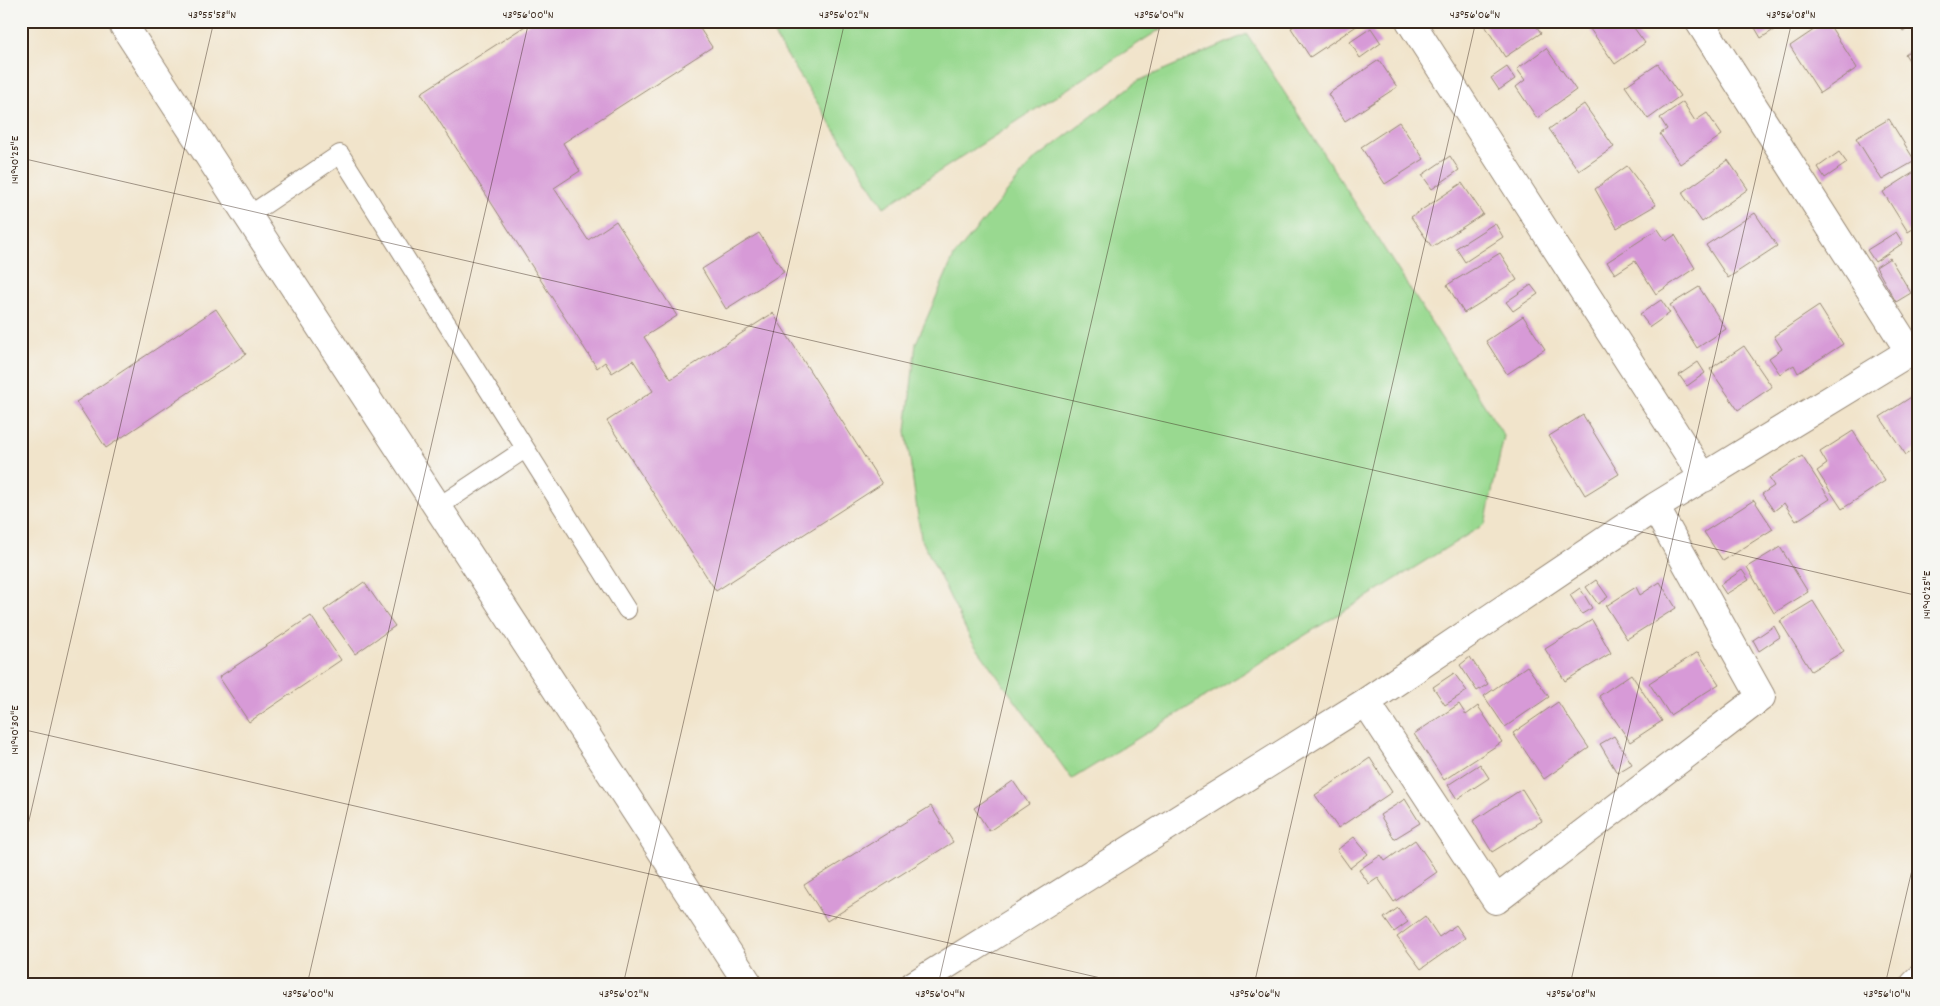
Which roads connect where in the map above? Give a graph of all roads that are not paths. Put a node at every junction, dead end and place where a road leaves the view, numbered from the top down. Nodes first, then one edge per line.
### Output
1 (121, 21) edge
2 (1410, 21) edge
3 (1699, 21) edge
4 (248, 216) junction
5 (1914, 349) edge
6 (525, 449) junction
7 (1704, 478) junction
8 (438, 507) junction
9 (1655, 508) junction
10 (627, 610) dead end
11 (1366, 702) junction
12 (1919, 980) edge
13 (749, 985) edge
14 (914, 985) edge
15 (1914, 985) edge

1 - 4 main road
2 - 7 main road
3 - 5 main road
4 - 6 lane
4 - 8 main road
5 - 7 main road
6 - 8 lane
6 - 10 lane
7 - 9 main road
8 - 13 main road
9 - 11 main road
9 - 11 main road
11 - 14 main road
12 - 15 main road

